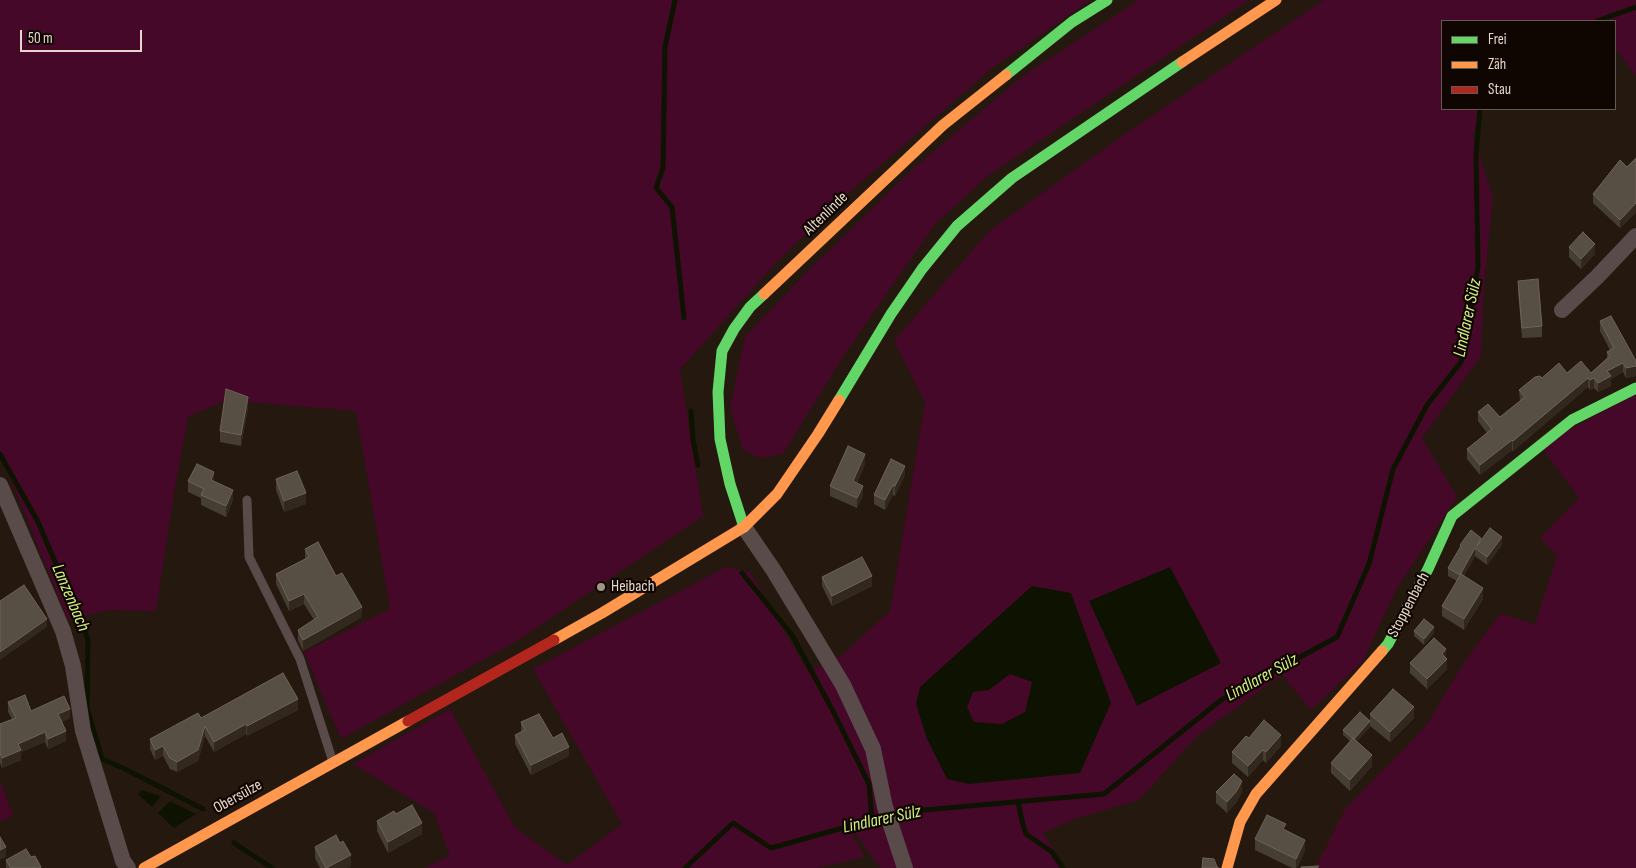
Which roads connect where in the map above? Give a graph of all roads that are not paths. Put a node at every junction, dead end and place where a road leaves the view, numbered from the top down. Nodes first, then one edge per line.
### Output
1 (1107, 0) edge
2 (1276, 0) edge
3 (1636, 236) edge
4 (1562, 310) dead end
5 (1636, 388) edge
6 (0, 485) edge
7 (247, 500) dead end
8 (744, 528) junction
9 (333, 763) junction
10 (128, 868) edge
11 (144, 868) edge
12 (905, 868) edge
13 (1227, 868) edge

1 - 8 main road, Altenlinde
2 - 8 main road, Obersülze
3 - 4 street
5 - 13 main road, Stoppenbach
6 - 10 street
7 - 9 lane
8 - 9 main road, Obersülze
8 - 12 street
9 - 11 main road, Obersülze

